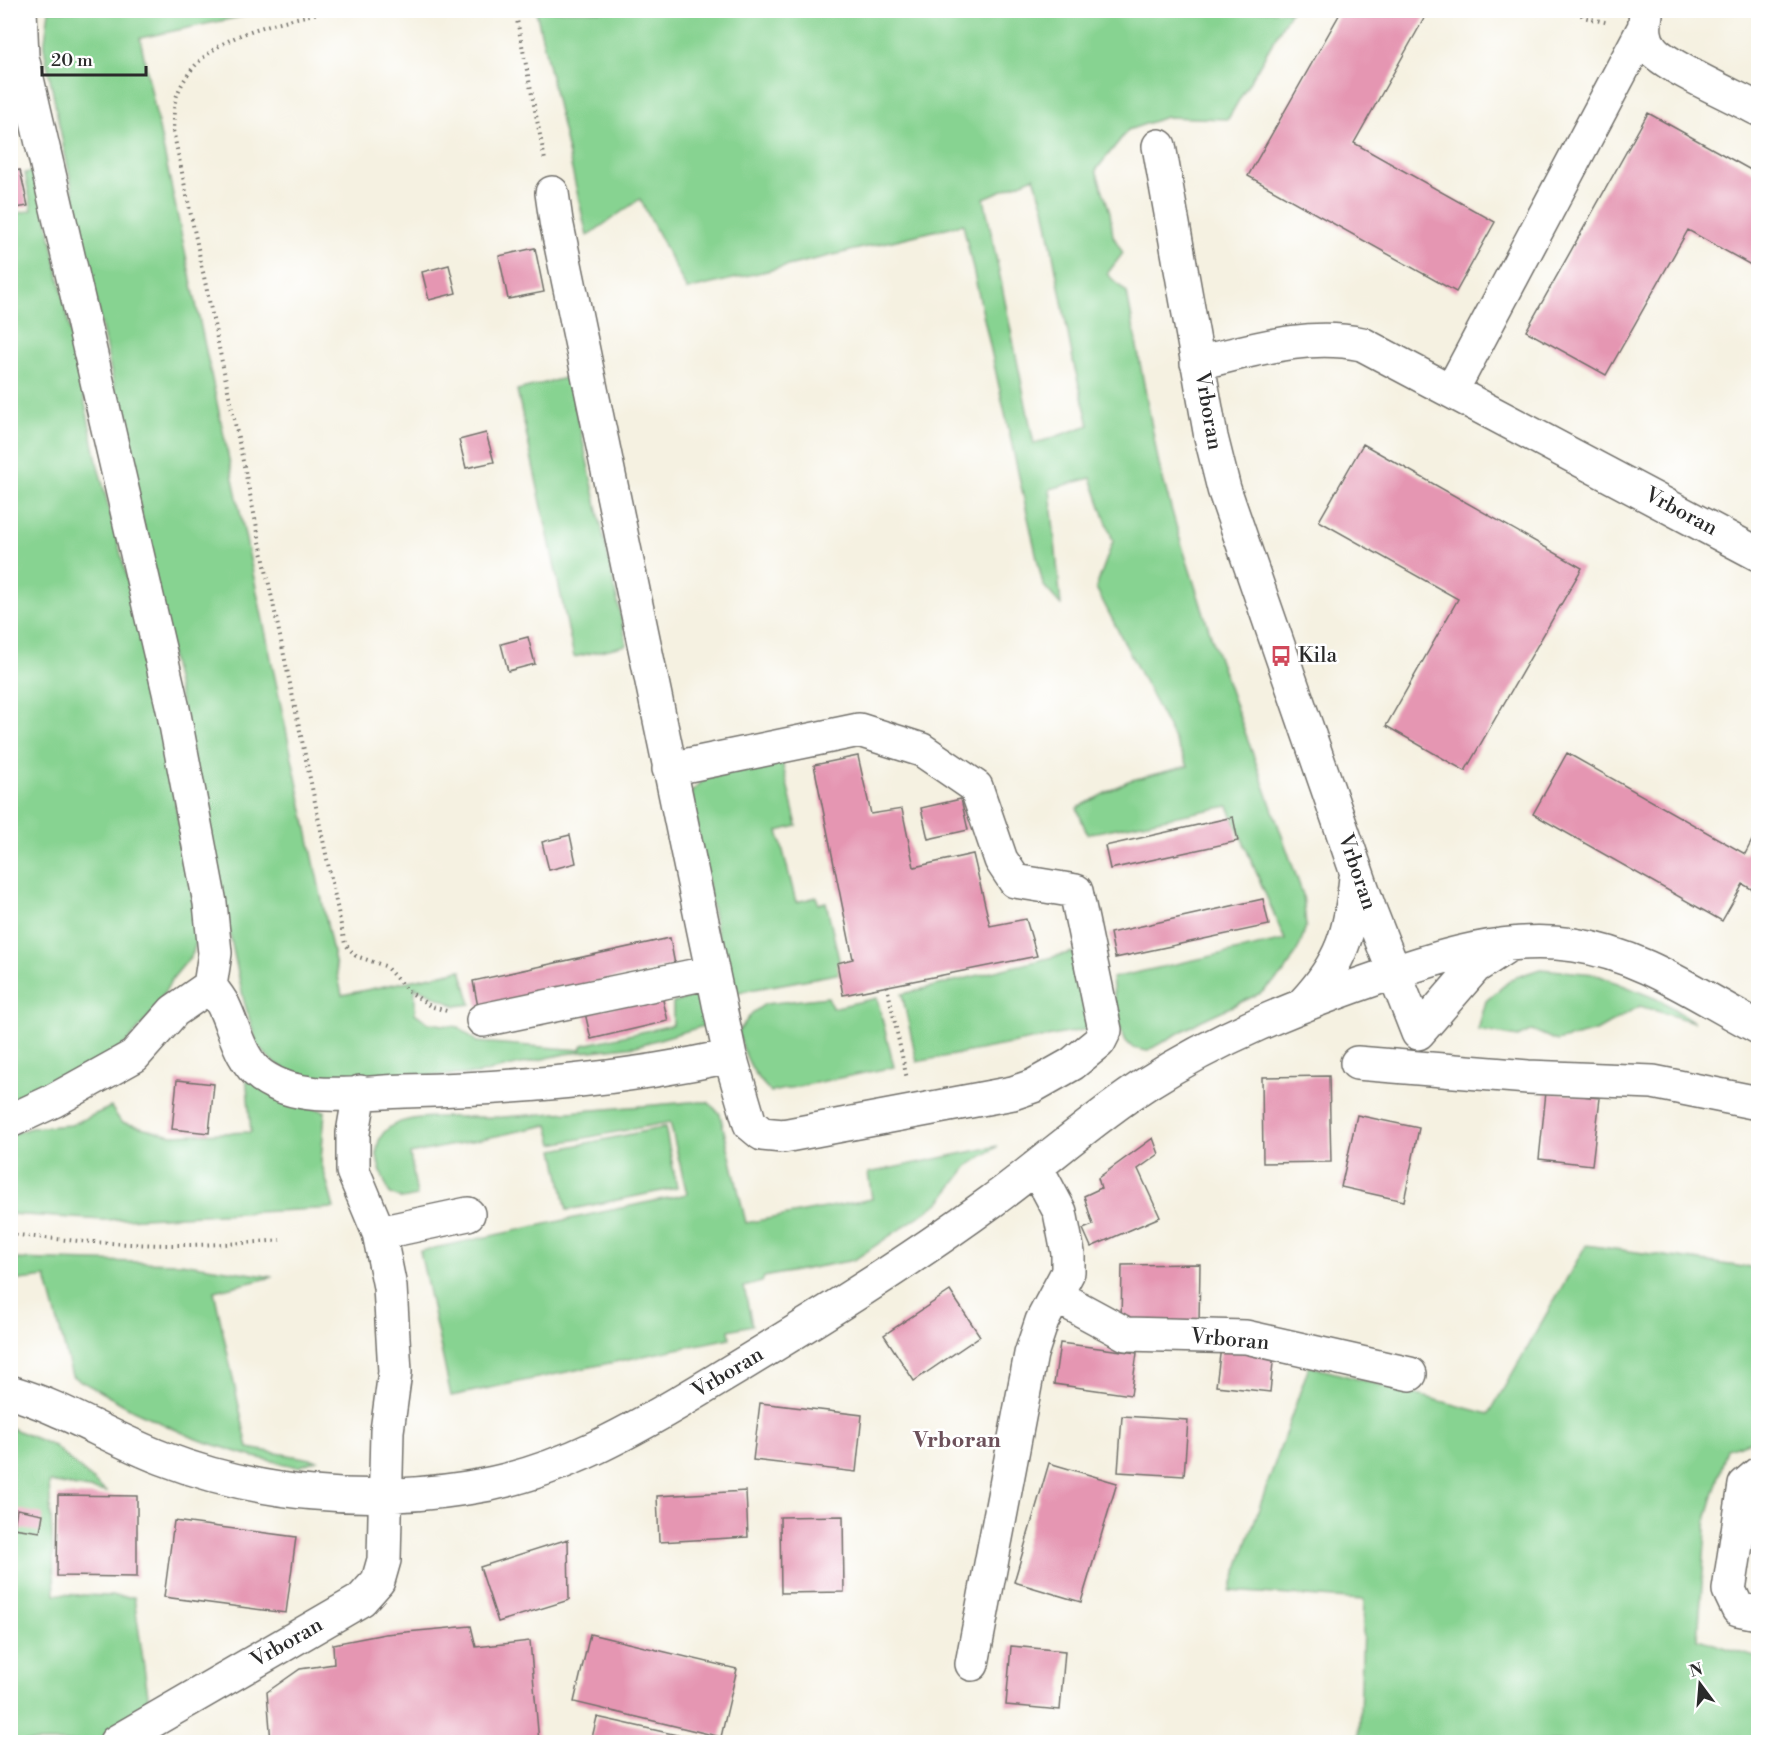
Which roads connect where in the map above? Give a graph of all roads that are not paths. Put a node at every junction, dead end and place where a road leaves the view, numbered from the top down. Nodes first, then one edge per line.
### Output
1 (20, 10) edge
2 (1645, 20) edge
3 (16, 59) edge
4 (1758, 109) edge
5 (1159, 146) dead end
6 (552, 193) road end
7 (1197, 363) junction
8 (1452, 390) junction
9 (1758, 554) edge
10 (669, 769) junction
11 (1356, 869) junction
12 (1512, 942) junction
13 (712, 972) junction
14 (1393, 972) junction
15 (210, 986) junction
16 (1302, 1004) junction
17 (483, 1020) road end
18 (1758, 1027) edge
19 (730, 1056) junction
20 (1357, 1063) dead end
21 (360, 1092) junction
22 (1758, 1103) edge
23 (10, 1121) edge
24 (1036, 1167) junction
25 (468, 1214) dead end
26 (379, 1233) junction
27 (1056, 1296) junction
28 (1410, 1374) dead end
29 (10, 1392) edge
30 (1758, 1474) edge
31 (384, 1494) junction
32 (1758, 1613) edge
33 (972, 1664) dead end
34 (116, 1743) edge

1 - 3 street
2 - 4 street
2 - 8 street
3 - 15 street
5 - 7 street
6 - 10 street
7 - 8 street, Vrboran
7 - 11 street, Vrboran
8 - 9 street, Vrboran
10 - 13 street
10 - 19 street
11 - 14 street, Vrboran
11 - 16 street
12 - 14 street, Vrboran
12 - 14 street
12 - 18 street, Vrboran
13 - 17 street
13 - 19 street
14 - 16 street, Vrboran
15 - 21 street
15 - 23 street
16 - 24 street, Vrboran
19 - 21 street
20 - 22 street
21 - 26 street
24 - 27 street
24 - 31 street, Vrboran
25 - 26 street
26 - 31 street
27 - 28 street, Vrboran
27 - 33 street
29 - 31 street, Vrboran
30 - 32 street
31 - 34 street, Vrboran

